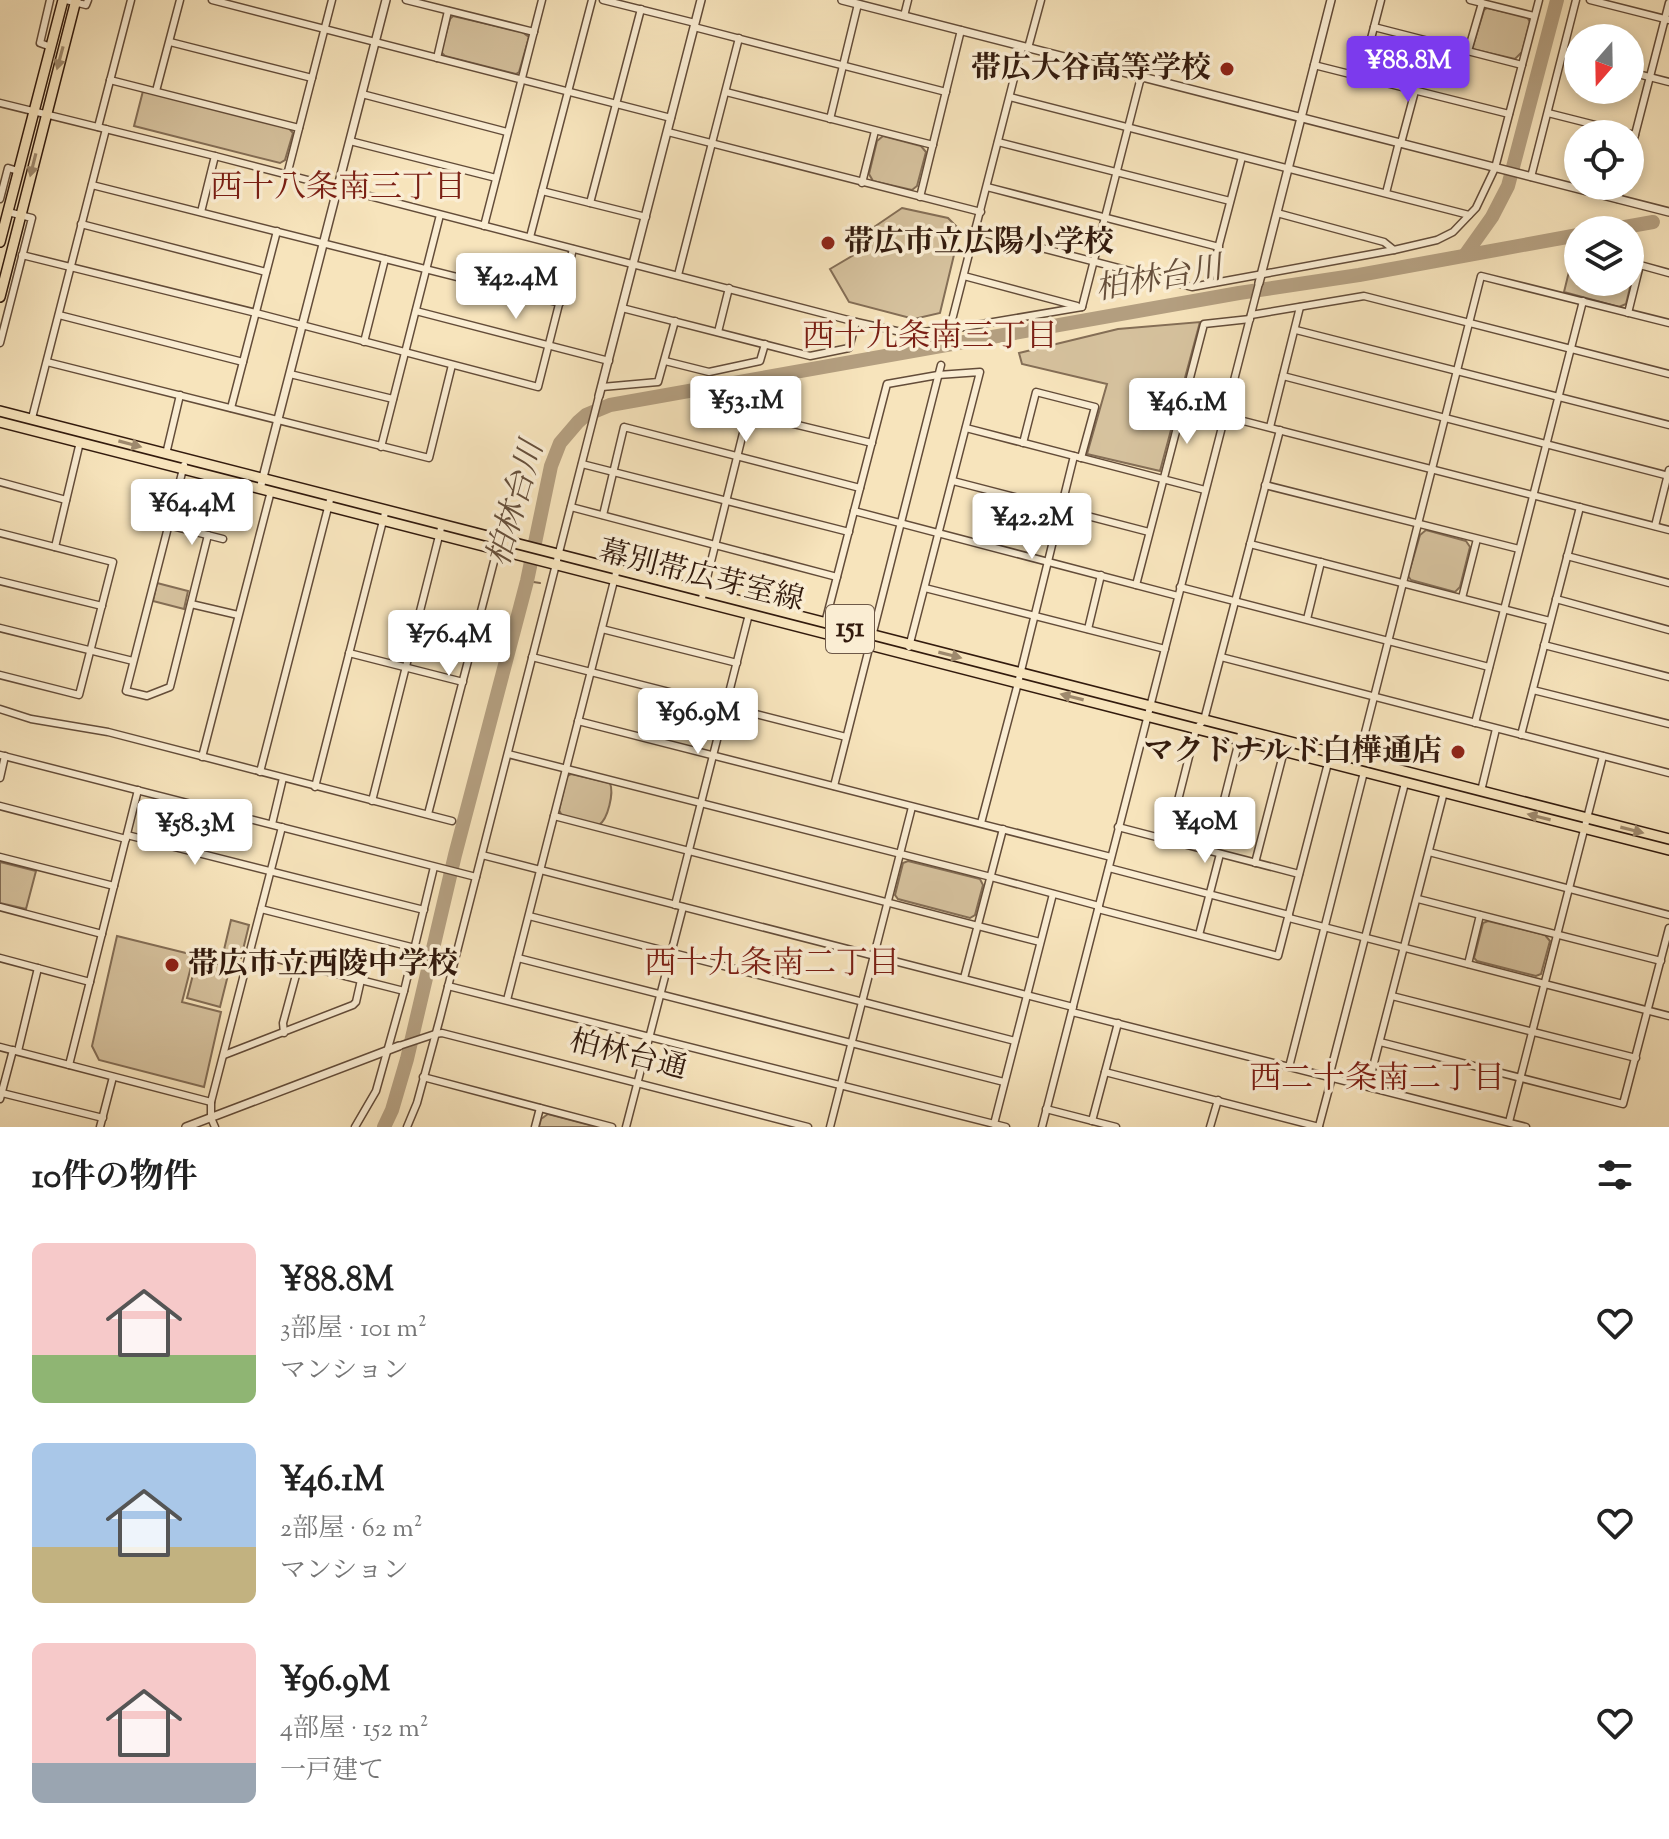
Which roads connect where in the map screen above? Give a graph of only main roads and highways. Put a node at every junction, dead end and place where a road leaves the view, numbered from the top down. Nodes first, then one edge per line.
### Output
1 (70, 1) edge
2 (0, 242) edge
3 (0, 297) edge
4 (0, 411) edge
5 (0, 422) edge
6 (165, 458) junction
7 (384, 515) junction
8 (527, 551) junction
9 (553, 558) junction
10 (824, 628) junction
11 (1149, 711) junction
12 (1359, 767) junction
13 (1445, 788) junction
14 (1586, 823) junction
15 (1669, 839) edge
16 (1669, 850) edge

1 - 2 main road
1 -> 3 main road
4 -> 6 main road, 幕別帯広芽室線 / 151
5 - 6 main road, 幕別帯広芽室線 / 151
6 - 7 main road, 幕別帯広芽室線 / 151
7 - 8 main road, 幕別帯広芽室線 / 151
7 - 8 main road, 幕別帯広芽室線 / 151
8 - 9 main road, 幕別帯広芽室線 / 151
9 - 10 main road, 幕別帯広芽室線 / 151
9 - 10 main road, 幕別帯広芽室線 / 151
10 - 11 main road, 幕別帯広芽室線 / 151
11 - 12 main road, 幕別帯広芽室線 / 151
11 - 12 main road, 幕別帯広芽室線 / 151
12 - 13 main road, 幕別帯広芽室線 / 151
12 - 13 main road, 幕別帯広芽室線 / 151
13 - 14 main road, 幕別帯広芽室線 / 151
14 -> 15 main road, 幕別帯広芽室線 / 151
14 - 16 main road, 幕別帯広芽室線 / 151

